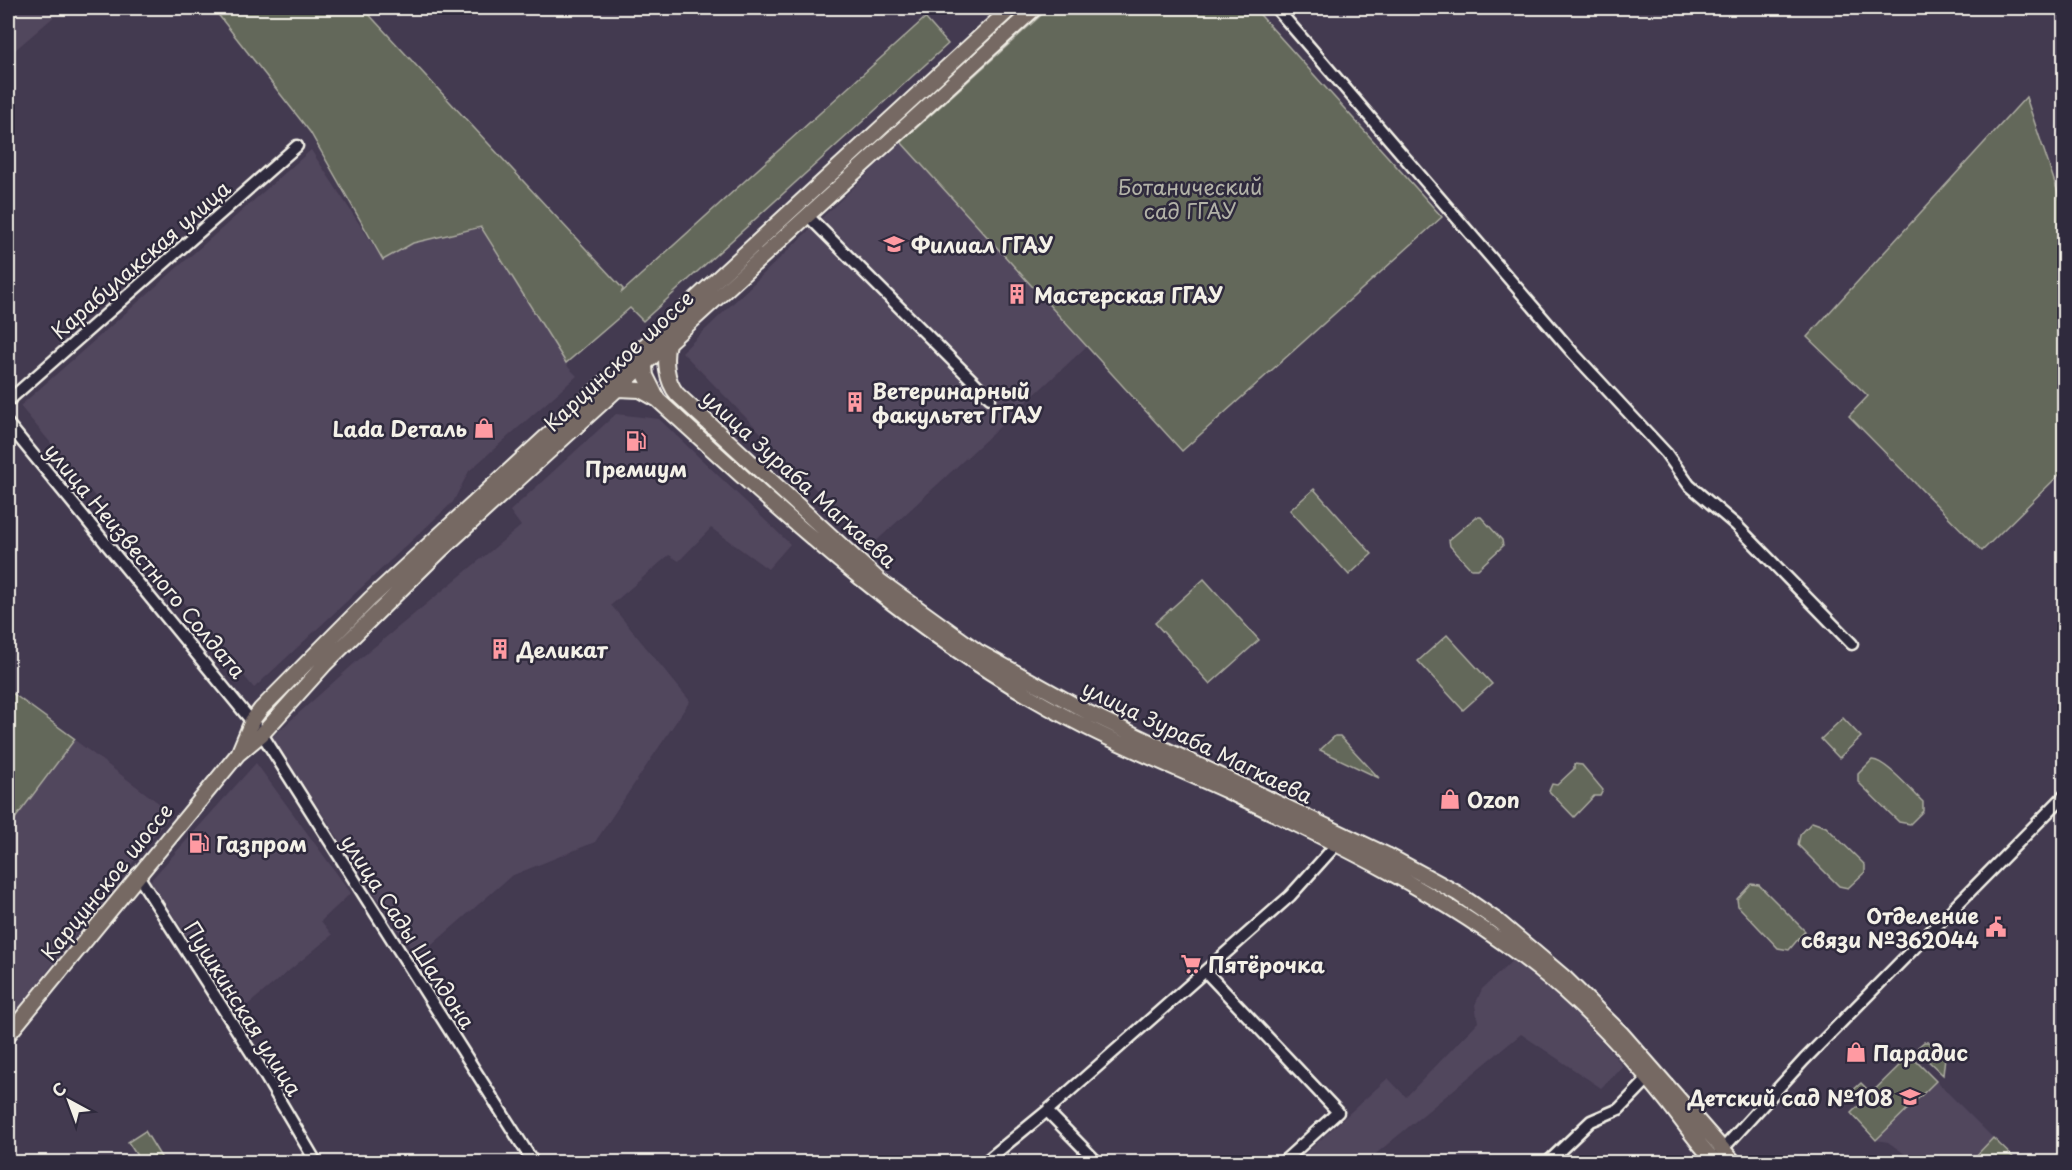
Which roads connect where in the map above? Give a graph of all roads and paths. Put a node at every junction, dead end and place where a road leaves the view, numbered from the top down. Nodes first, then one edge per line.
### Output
1 (1011, 8) edge
2 (1035, 8) edge
3 (1276, 8) edge
4 (297, 146) dead end
5 (807, 216) junction
6 (651, 339) junction
7 (668, 343) junction
8 (645, 363) junction
9 (623, 364) junction
10 (618, 389) junction
11 (672, 389) junction
12 (990, 398) dead end
13 (658, 400) junction
14 (8, 401) edge
15 (8, 424) edge
16 (1852, 644) dead end
17 (1086, 719) junction
18 (252, 721) junction
19 (262, 734) junction
20 (238, 754) junction
21 (2064, 796) edge
22 (1335, 846) junction
23 (137, 874) junction
24 (1206, 972) junction
25 (8, 1035) edge
26 (1648, 1079) junction
27 (1047, 1111) junction
28 (1715, 1159) edge
29 (316, 1162) edge
30 (532, 1162) edge
31 (985, 1162) edge
32 (1097, 1162) edge
33 (1283, 1162) edge
34 (1548, 1162) edge
35 (1734, 1162) edge

1 - 6 main road, Карцинское шоссе
2 - 5 main road, Карцинское шоссе
3 - 16 street
4 - 14 street, Карабулакская улица
5 - 7 main road, Карцинское шоссе
5 - 12 street
6 - 8 main road
6 - 9 main road, Карцинское шоссе
7 - 8 main road, Карцинское шоссе
7 - 11 main road, улица Зураба Магкаева
8 - 9 main road
8 - 10 main road, Карцинское шоссе
8 - 11 main road
8 - 13 main road
9 - 18 main road, Карцинское шоссе
10 - 13 main road, улица Зураба Магкаева
10 - 19 main road, Карцинское шоссе
11 - 17 main road, улица Зураба Магкаева
13 - 17 main road, улица Зураба Магкаева
15 - 18 street, улица Неизвестного Солдата
17 - 22 main road, улица Зураба Магкаева
17 - 28 main road, улица Зураба Магкаева
18 - 19 street, улица Сады Шалдона
18 - 20 main road, Карцинское шоссе
19 - 20 main road, Карцинское шоссе
19 - 30 street, улица Сады Шалдона
20 - 23 main road, Карцинское шоссе
21 - 28 street
22 - 24 street
22 - 26 main road, улица Зураба Магкаева
23 - 25 main road, Карцинское шоссе
23 - 29 street, Пушкинская улица
24 - 27 street
24 - 33 street
26 - 28 main road, улица Зураба Магкаева
26 - 34 street
27 - 31 street
27 - 32 street
28 - 35 main road, улица Зураба Магкаева

